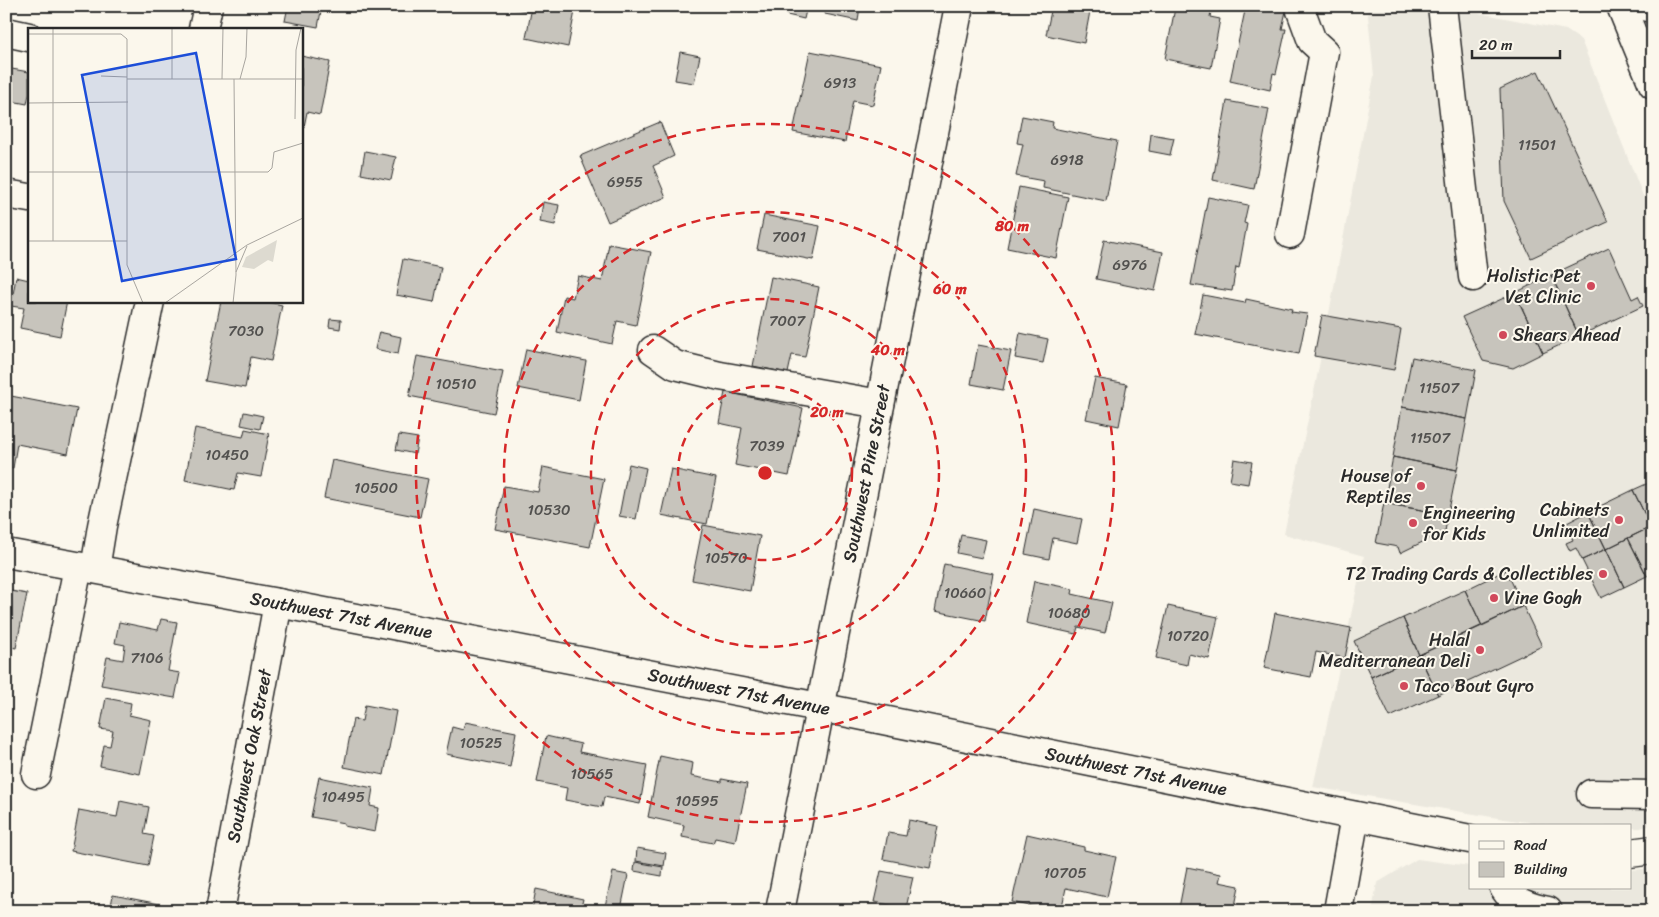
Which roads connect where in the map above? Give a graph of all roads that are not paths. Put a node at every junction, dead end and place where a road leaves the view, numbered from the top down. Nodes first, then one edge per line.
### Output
1 (208, 6) edge
2 (959, 6) edge
3 (1301, 6) edge
4 (1442, 6) edge
5 (1621, 6) edge
6 (1642, 6) edge
7 (1653, 8) edge
8 (203, 28) edge
9 (6, 32) edge
10 (28, 37) edge
11 (1653, 84) edge
12 (6, 194) edge
13 (28, 198) edge
14 (1290, 234) dead end
15 (1473, 277) dead end
16 (150, 302) edge
17 (653, 350) dead end
18 (880, 404) junction
19 (6, 553) edge
20 (87, 568) junction
21 (278, 603) junction
22 (819, 707) junction
23 (36, 774) dead end
24 (1590, 794) dead end
25 (1653, 795) edge
26 (1355, 816) junction
27 (1469, 839) edge
28 (1653, 850) edge
29 (1632, 853) edge
30 (1506, 890) edge
31 (220, 911) edge
32 (780, 911) edge
33 (1338, 911) edge
34 (1548, 911) edge

1 - 8 main road
2 - 18 main road, Southwest Pine Street
3 - 14 main road
4 - 15 main road
5 - 11 main road
6 - 7 main road
9 - 10 main road
12 - 13 main road
16 - 20 main road
17 - 18 main road
18 - 22 main road, Southwest Pine Street
19 - 20 main road, Southwest 71st Avenue
20 - 21 main road, Southwest 71st Avenue
20 - 23 main road
21 - 22 main road, Southwest 71st Avenue
21 - 31 main road, Southwest Oak Street
22 - 26 main road, Southwest 71st Avenue
22 - 32 main road, Southwest Pine Street
24 - 25 main road
26 - 27 main road, Southwest 71st Avenue
26 - 33 main road
28 - 29 main road
30 - 34 main road

